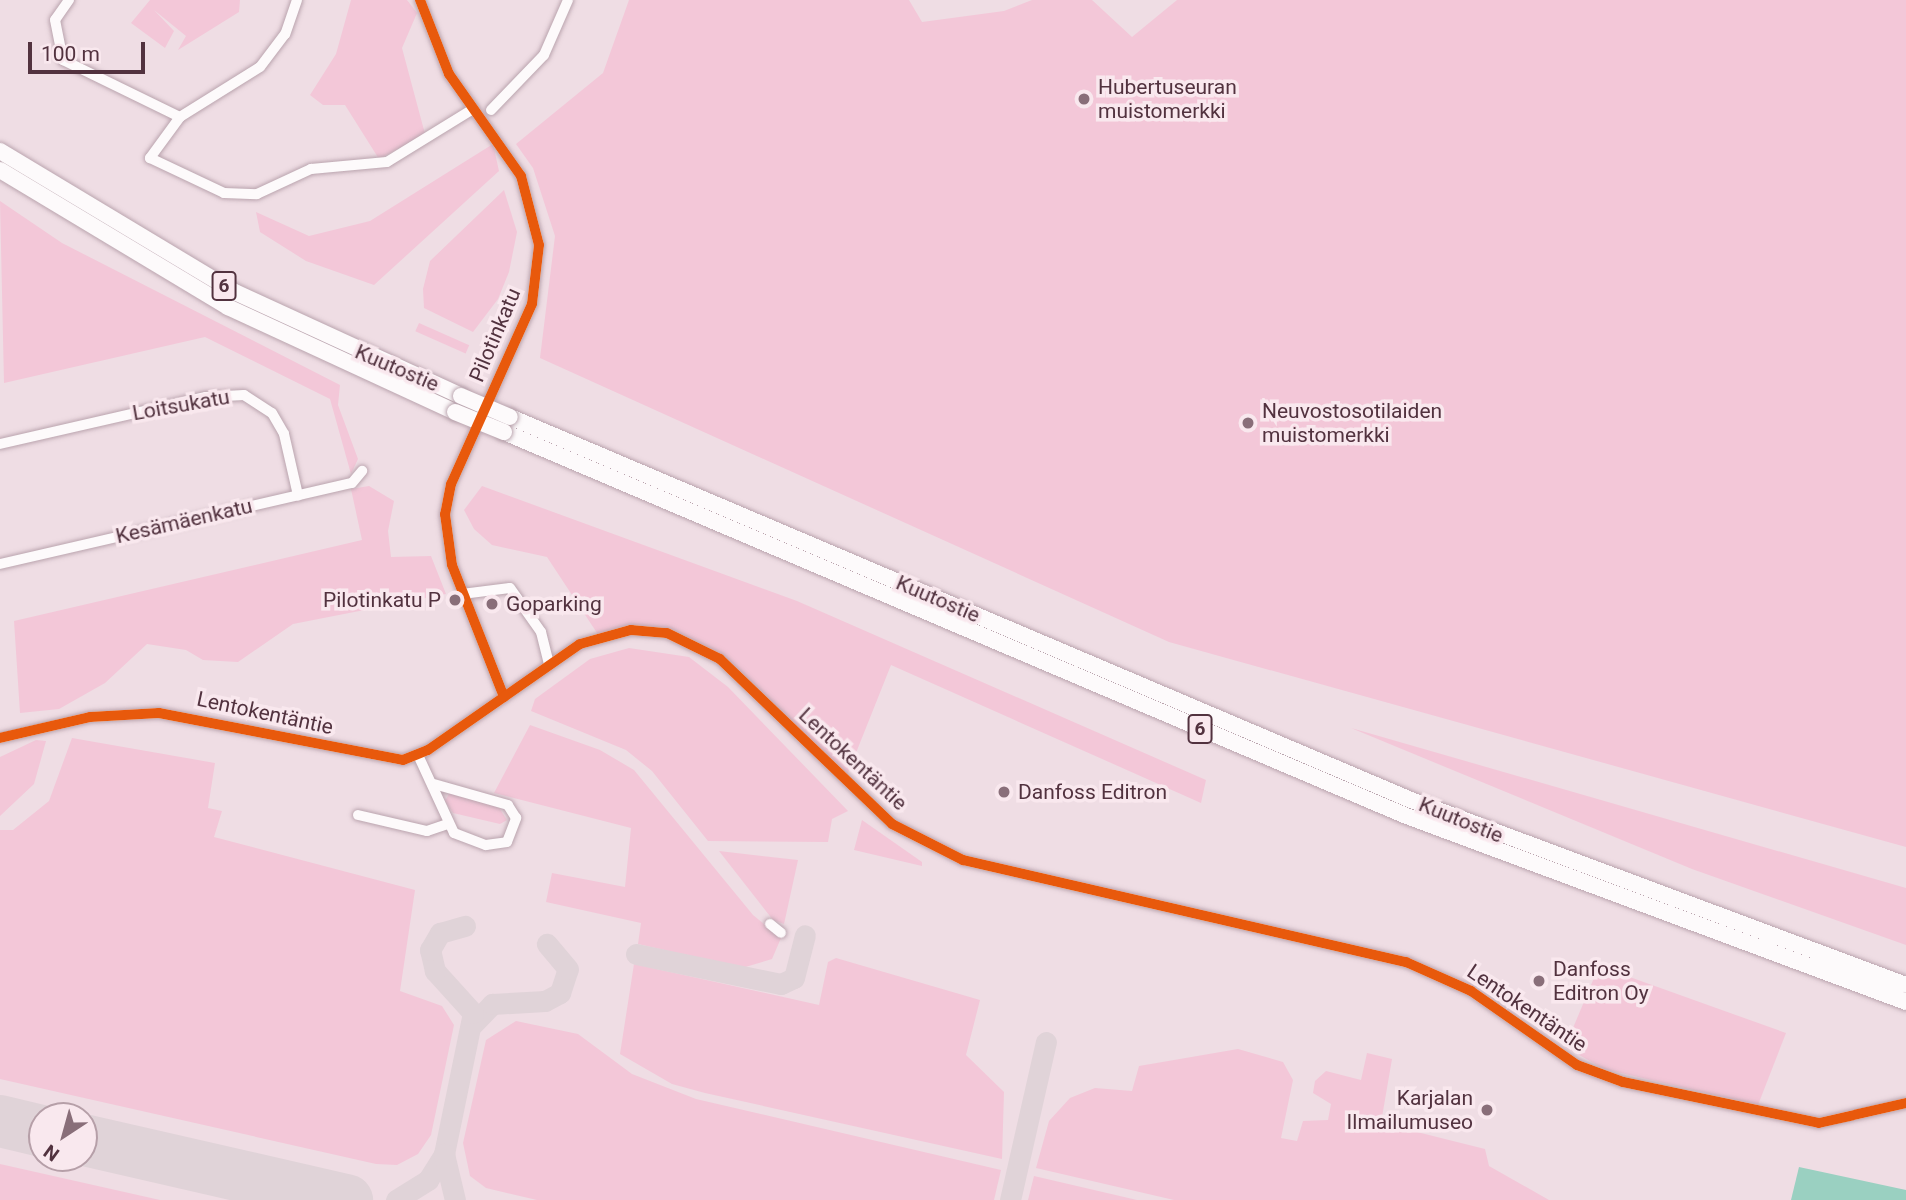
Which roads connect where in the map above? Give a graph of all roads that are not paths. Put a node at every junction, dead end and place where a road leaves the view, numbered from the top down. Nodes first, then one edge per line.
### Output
1 (69, 0) edge
2 (297, 0) edge
3 (420, 0) edge
4 (568, 0) edge
5 (473, 109) junction
6 (491, 110) dead end
7 (180, 117) junction
8 (0, 140) edge
9 (0, 151) edge
10 (0, 170) edge
11 (0, 178) edge
12 (177, 261) junction
13 (167, 275) junction
14 (507, 425) junction
15 (0, 444) edge
16 (362, 471) dead end
17 (298, 495) junction
18 (0, 564) edge
19 (462, 594) junction
20 (549, 665) junction
21 (504, 697) junction
22 (0, 738) edge
23 (418, 755) junction
24 (433, 784) junction
25 (358, 815) dead end
26 (447, 824) junction
27 (770, 924) dead end
28 (781, 933) dead end
29 (1906, 985) edge
30 (1906, 1002) edge
31 (1906, 1104) edge

1 - 7 street
2 - 7 street
3 - 5 street, Pilotinkatu
4 - 6 street
5 - 7 street
5 - 19 street, Pilotinkatu
8 - 12 highway
9 - 12 highway, Kuutostie / 6
10 - 13 highway, Kuutostie / 6
11 - 13 highway
12 - 14 highway, Kuutostie / 6, bridge
13 - 14 highway, Kuutostie / 6, bridge
14 - 29 highway, Kuutostie / 6
14 - 30 highway, Kuutostie / 6
15 - 17 street, Loitsukatu
16 - 17 street, Kesämäenkatu
17 - 18 street, Kesämäenkatu
19 - 20 street
19 - 21 street, Pilotinkatu
20 - 21 street, Lentokentäntie
20 - 31 street, Lentokentäntie
21 - 23 street, Lentokentäntie
22 - 23 street, Lentokentäntie
23 - 24 street
24 - 26 street
24 - 26 street
25 - 26 street
27 - 28 street

